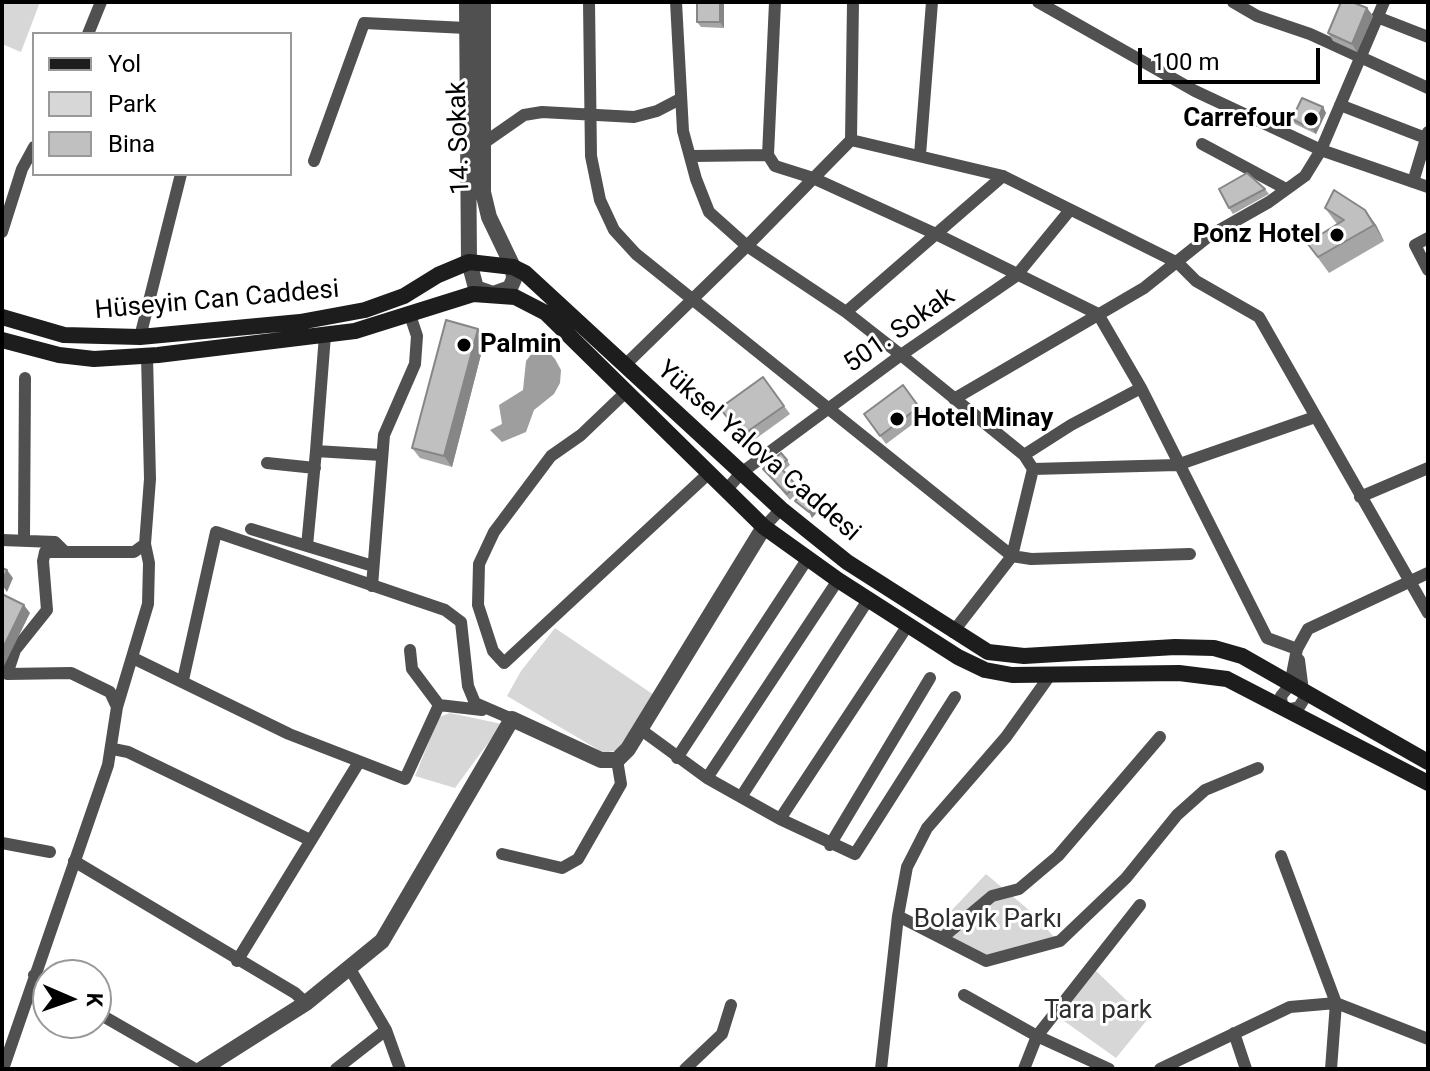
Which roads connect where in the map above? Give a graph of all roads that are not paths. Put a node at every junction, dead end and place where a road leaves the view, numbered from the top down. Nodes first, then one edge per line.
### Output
1 (101, 2) edge
2 (467, 2) edge
3 (483, 2) edge
4 (589, 2) edge
5 (676, 2) edge
6 (775, 2) edge
7 (853, 2) edge
8 (932, 2) edge
9 (1038, 2) edge
10 (1233, 2) edge
11 (1384, 2) edge
12 (1377, 17) junction
13 (466, 28) junction
14 (89, 32) edge
15 (1428, 37) edge
16 (1359, 57) junction
17 (1428, 88) edge
18 (680, 99) junction
19 (1340, 105) junction
20 (590, 113) junction
21 (1427, 136) edge
22 (851, 140) junction
23 (1202, 144) dead end
24 (474, 147) junction
25 (1321, 150) junction
26 (32, 151) edge
27 (768, 155) junction
28 (920, 155) junction
29 (693, 156) junction
30 (314, 161) dead end
31 (180, 176) edge
32 (1003, 176) junction
33 (813, 178) junction
34 (1413, 182) junction
35 (1428, 187) edge
36 (1286, 189) junction
37 (1070, 210) junction
38 (2, 232) edge
39 (467, 233) junction
40 (938, 235) junction
41 (1428, 238) edge
42 (747, 246) junction
43 (473, 261) junction
44 (1178, 263) junction
45 (513, 267) junction
46 (1428, 270) edge
47 (438, 275) junction
48 (1016, 276) junction
49 (473, 294) joint
50 (493, 294) junction
51 (693, 297) junction
52 (846, 312) junction
53 (1098, 314) junction
54 (410, 315) junction
55 (2, 317) edge
56 (325, 335) junction
57 (140, 337) junction
58 (2, 340) edge
59 (901, 355) junction
60 (147, 356) junction
61 (624, 366) junction
62 (25, 378) dead end
63 (1141, 388) junction
64 (627, 391) junction
65 (954, 399) junction
66 (828, 408) junction
67 (1315, 417) junction
68 (316, 451) junction
69 (381, 455) junction
70 (1024, 455) junction
71 (267, 463) dead end
72 (1177, 465) junction
73 (315, 468) junction
74 (1428, 468) edge
75 (1033, 469) junction
76 (709, 473) junction
77 (741, 473) junction
78 (728, 488) junction
79 (1360, 497) junction
80 (781, 509) junction
81 (764, 527) junction
82 (251, 529) dead end
83 (24, 539) junction
84 (2, 540) edge
85 (145, 544) junction
86 (307, 546) junction
87 (64, 551) junction
88 (1190, 554) dead end
89 (1012, 556) junction
90 (808, 558) junction
91 (373, 566) junction
92 (1428, 573) edge
93 (838, 580) junction
94 (1408, 581) junction
95 (372, 586) junction
96 (868, 600) junction
97 (1428, 613) edge
98 (908, 625) junction
99 (953, 632) junction
100 (1297, 649) junction
101 (410, 650) dead end
102 (133, 658) junction
103 (1051, 674) junction
104 (930, 678) dead end
105 (183, 680) junction
106 (1296, 689) junction
107 (955, 697) dead end
108 (439, 705) junction
109 (117, 707) junction
110 (1286, 707) junction
111 (485, 710) junction
112 (512, 719) junction
113 (640, 729) junction
114 (1160, 737) dead end
115 (113, 749) junction
116 (677, 758) junction
117 (617, 760) junction
118 (359, 762) junction
119 (1428, 762) edge
120 (1258, 768) dead end
121 (707, 778) junction
122 (1428, 783) edge
123 (741, 797) junction
124 (780, 819) junction
125 (310, 840) junction
126 (2, 843) edge
127 (830, 845) junction
128 (50, 852) dead end
129 (502, 854) dead end
130 (1281, 856) dead end
131 (74, 861) junction
132 (1140, 905) dead end
133 (898, 916) junction
134 (942, 938) junction
135 (40, 959) edge
136 (237, 961) junction
137 (350, 969) junction
138 (32, 981) edge
139 (964, 995) dead end
140 (306, 1003) junction
141 (1336, 1003) junction
142 (731, 1005) dead end
143 (112, 1021) edge
144 (386, 1030) junction
145 (1234, 1033) junction
146 (1037, 1036) junction
147 (1428, 1039) edge
148 (3, 1069) edge
149 (195, 1069) edge
150 (202, 1069) edge
151 (336, 1069) edge
152 (400, 1069) edge
153 (685, 1069) edge
154 (881, 1069) edge
155 (1024, 1069) edge
156 (1109, 1069) edge
157 (1160, 1069) edge
158 (1246, 1069) edge
159 (1331, 1069) edge

1 - 14 street
2 - 13 street, 14. Sokak
3 - 24 street, 14. Sokak
4 - 20 street
5 - 18 street
6 - 27 street
7 - 22 street
8 - 28 street
9 - 25 street
10 - 16 street
11 - 12 street
12 - 15 street
12 - 16 street
13 - 24 street, 14. Sokak
13 - 30 street
16 - 17 street
16 - 19 street
18 - 20 street
18 - 29 street
19 - 21 street
19 - 25 street
20 - 24 street
20 - 51 street
21 - 34 street
22 - 28 street
22 - 33 street
23 - 36 street
24 - 39 street
24 - 45 street, 14. Sokak
25 - 34 street
25 - 36 street
26 - 38 street
27 - 29 street
27 - 33 street
28 - 32 street
29 - 42 street
31 - 57 street
32 - 37 street
32 - 40 street
33 - 40 street
33 - 42 street
34 - 35 street
36 - 44 street
37 - 44 street
37 - 48 street, 501. Sokak
39 - 43 street
39 - 47 street
40 - 48 street
40 - 52 street
41 - 46 street
42 - 51 street
42 - 52 street
43 - 45 main road, Yüksel Yalova Caddesi
43 - 47 main road, Hüseyin Can Caddesi
43 - 50 street
44 - 53 street
44 - 67 street
45 - 50 street
45 - 61 main road, Yüksel Yalova Caddesi
47 - 57 main road, Hüseyin Can Caddesi
48 - 53 street
48 - 59 street, 501. Sokak
49 - 50 main road, Yüksel Yalova Caddesi
49 - 54 main road, Hüseyin Can Caddesi
50 - 64 main road, Yüksel Yalova Caddesi
51 - 61 street
51 - 66 street
52 - 59 street
53 - 63 street
53 - 65 street
54 - 56 main road, Hüseyin Can Caddesi
54 - 69 street
55 - 57 main road, Hüseyin Can Caddesi
56 - 60 main road, Hüseyin Can Caddesi
56 - 68 street
58 - 60 main road, Hüseyin Can Caddesi
59 - 65 street
59 - 66 street, 501. Sokak
60 - 85 street
61 - 77 main road, Yüksel Yalova Caddesi
62 - 83 street
63 - 70 street
63 - 72 street
64 - 76 main road, Yüksel Yalova Caddesi
64 - 76 street
65 - 70 street
66 - 77 street, 501. Sokak
66 - 89 street
67 - 72 street
67 - 79 street
68 - 69 street
68 - 73 street
69 - 91 street
70 - 75 street
71 - 73 street
72 - 75 street
72 - 100 street
73 - 86 street
74 - 79 street
75 - 89 street
76 - 78 main road, Yüksel Yalova Caddesi
77 - 78 street, 501. Sokak
77 - 80 main road, Yüksel Yalova Caddesi
78 - 81 main road, Yüksel Yalova Caddesi
79 - 94 street
80 - 81 street
80 - 99 main road, Yüksel Yalova Caddesi
81 - 90 main road, Yüksel Yalova Caddesi
81 - 113 street
82 - 86 street
83 - 84 street
83 - 87 street
85 - 87 street
85 - 102 street
86 - 91 street
87 - 109 street
88 - 89 street
89 - 99 street
90 - 93 main road, Yüksel Yalova Caddesi
90 - 116 street
91 - 95 street
92 - 94 street
93 - 96 main road, Yüksel Yalova Caddesi
93 - 121 street
94 - 97 street
94 - 100 street
95 - 105 street
95 - 111 street
96 - 98 main road, Yüksel Yalova Caddesi
96 - 123 street
98 - 103 main road, Yüksel Yalova Caddesi
98 - 124 street
99 - 106 main road, Yüksel Yalova Caddesi
100 - 106 street
101 - 108 street
102 - 105 street
102 - 109 street
103 - 110 main road, Yüksel Yalova Caddesi
103 - 133 street
104 - 127 street
105 - 118 street
106 - 110 street
106 - 110 street
106 - 119 main road, Yüksel Yalova Caddesi
107 - 127 street
108 - 111 street
108 - 118 street
109 - 115 street
110 - 122 main road, Yüksel Yalova Caddesi
111 - 112 street
112 - 117 street
112 - 137 street
113 - 116 street
113 - 117 street
114 - 134 street
115 - 125 street
115 - 131 street
116 - 121 street
117 - 129 street
118 - 125 street
120 - 134 street
121 - 123 street
123 - 124 street
124 - 127 street
125 - 136 street
126 - 128 street
130 - 141 street
131 - 135 street
131 - 136 street
132 - 146 street
133 - 134 street
133 - 154 street
136 - 140 street
137 - 140 street
137 - 144 street
138 - 148 street
139 - 146 street
140 - 150 street
141 - 145 street
141 - 147 street
141 - 159 street
142 - 153 street
143 - 149 street
144 - 151 street
144 - 152 street
145 - 157 street
145 - 158 street
146 - 155 street
146 - 156 street

